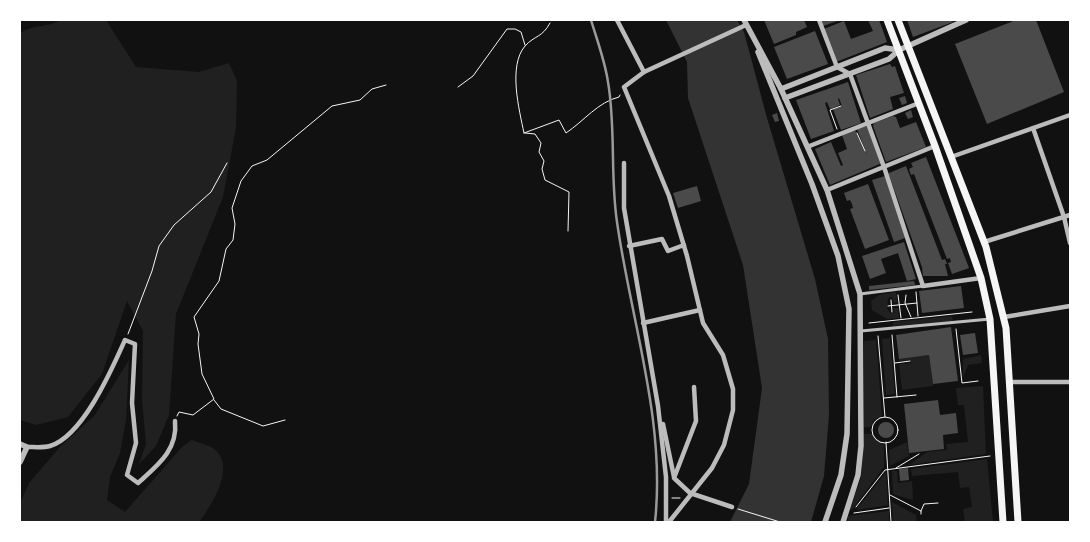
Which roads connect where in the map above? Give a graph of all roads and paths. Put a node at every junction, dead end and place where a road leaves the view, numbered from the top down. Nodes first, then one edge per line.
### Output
1 (617, 20) edge
2 (819, 20) edge
3 (887, 20) edge
4 (898, 20) edge
5 (966, 20) edge
6 (745, 22) edge
7 (958, 22) edge
8 (550, 23) dead end
9 (525, 46) junction
10 (908, 46) junction
11 (899, 50) junction
12 (837, 67) junction
13 (644, 72) junction
14 (850, 74) junction
15 (386, 85) dead end
16 (624, 86) junction
17 (458, 87) dead end
18 (781, 89) junction
19 (785, 98) junction
20 (919, 102) junction
21 (841, 106) dead end
22 (1070, 115) edge
23 (869, 123) junction
24 (855, 128) junction
25 (1033, 128) junction
26 (524, 133) junction
27 (839, 134) junction
28 (807, 146) junction
29 (935, 146) junction
30 (865, 151) dead end
31 (951, 157) junction
32 (227, 163) dead end
33 (624, 163) dead end
34 (884, 167) junction
35 (827, 190) junction
36 (1070, 215) edge
37 (1064, 217) junction
38 (568, 231) dead end
39 (984, 242) junction
40 (1070, 243) edge
41 (684, 245) junction
42 (629, 246) junction
43 (981, 278) junction
44 (923, 286) junction
45 (915, 287) junction
46 (909, 288) junction
47 (897, 289) junction
48 (860, 294) junction
49 (890, 300) dead end
50 (917, 303) junction
51 (905, 304) junction
52 (899, 305) junction
53 (890, 306) junction
54 (1070, 306) edge
55 (700, 310) junction
56 (892, 312) dead end
57 (972, 312) dead end
58 (954, 314) junction
59 (918, 317) junction
60 (1004, 317) junction
61 (912, 318) junction
62 (901, 319) junction
63 (990, 319) junction
64 (890, 320) junction
65 (955, 322) junction
66 (643, 323) junction
67 (865, 323) dead end
68 (891, 328) junction
69 (877, 330) junction
70 (861, 331) junction
71 (125, 340) junction
72 (910, 361) dead end
73 (894, 363) junction
74 (978, 382) dead end
75 (1010, 382) junction
76 (1070, 382) edge
77 (694, 387) dead end
78 (916, 395) dead end
79 (897, 397) junction
80 (883, 398) junction
81 (214, 400) junction
82 (658, 406) junction
83 (885, 417) junction
84 (285, 420) dead end
85 (175, 421) joint
86 (886, 442) junction
87 (20, 444) edge
88 (27, 447) junction
89 (919, 454) dead end
90 (999, 455) junction
91 (20, 462) edge
92 (895, 468) junction
93 (888, 470) junction
94 (674, 478) junction
95 (689, 492) junction
96 (889, 495) junction
97 (667, 498) junction
98 (938, 502) dead end
99 (732, 507) joint
100 (890, 508) junction
101 (668, 522) edge
102 (780, 522) edge
103 (825, 522) edge
104 (844, 522) edge
105 (891, 522) edge
106 (1003, 522) edge
107 (1018, 522) edge

1 - 13 street
2 - 12 street
3 - 11 main road
4 - 10 main road
5 - 7 street
6 - 13 street
6 - 18 street
6 - 103 street
7 - 10 street
8 - 9 path
9 - 17 path
9 - 26 path
10 - 11 street
10 - 31 main road
11 - 12 street
11 - 14 street
11 - 20 main road
12 - 14 street
12 - 18 street
13 - 16 street
14 - 19 street
14 - 23 street
15 - 81 path
16 - 26 path
16 - 41 street
18 - 19 street
19 - 28 street
20 - 23 street
20 - 29 main road
21 - 27 path
22 - 25 street
23 - 24 street
23 - 34 street
24 - 27 street
24 - 30 path
25 - 31 street
25 - 37 street
26 - 38 path
27 - 28 street
28 - 35 street
29 - 34 street
29 - 43 main road
31 - 39 main road
32 - 71 path
33 - 42 street
34 - 35 street
34 - 44 street
35 - 48 street
36 - 37 street
37 - 39 street
37 - 40 street
39 - 60 main road
41 - 42 street
41 - 55 street
42 - 66 street
43 - 44 street
43 - 63 main road
44 - 45 street
45 - 46 street
45 - 50 path
46 - 47 street
46 - 51 path
47 - 48 street
47 - 52 path
48 - 70 street
49 - 53 path
50 - 51 path
50 - 59 path
51 - 52 path
51 - 61 path
52 - 53 path
52 - 62 path
53 - 56 path
54 - 60 street
55 - 66 street
55 - 95 street
57 - 58 path
58 - 59 path
58 - 65 path
59 - 61 path
60 - 75 main road
61 - 62 path
62 - 64 path
63 - 65 street
63 - 90 main road
64 - 67 path
64 - 68 path
65 - 68 street
65 - 74 path
66 - 82 street
68 - 69 street
68 - 73 path
69 - 70 street
69 - 80 path
70 - 104 street
71 - 85 street
71 - 88 street
72 - 73 path
73 - 79 path
75 - 76 street
75 - 107 main road
77 - 94 street
78 - 79 path
79 - 80 path
80 - 83 path
81 - 84 path
81 - 85 path
82 - 94 street
82 - 97 street
83 - 86 path
83 - 86 path
86 - 93 path
87 - 88 street
88 - 91 street
89 - 92 path
90 - 92 path
90 - 106 main road
92 - 93 path
93 - 96 path
93 - 100 path
94 - 95 street
95 - 97 path
95 - 99 street
95 - 101 street
96 - 98 path
96 - 100 path
97 - 101 street
99 - 102 path
100 - 105 path

